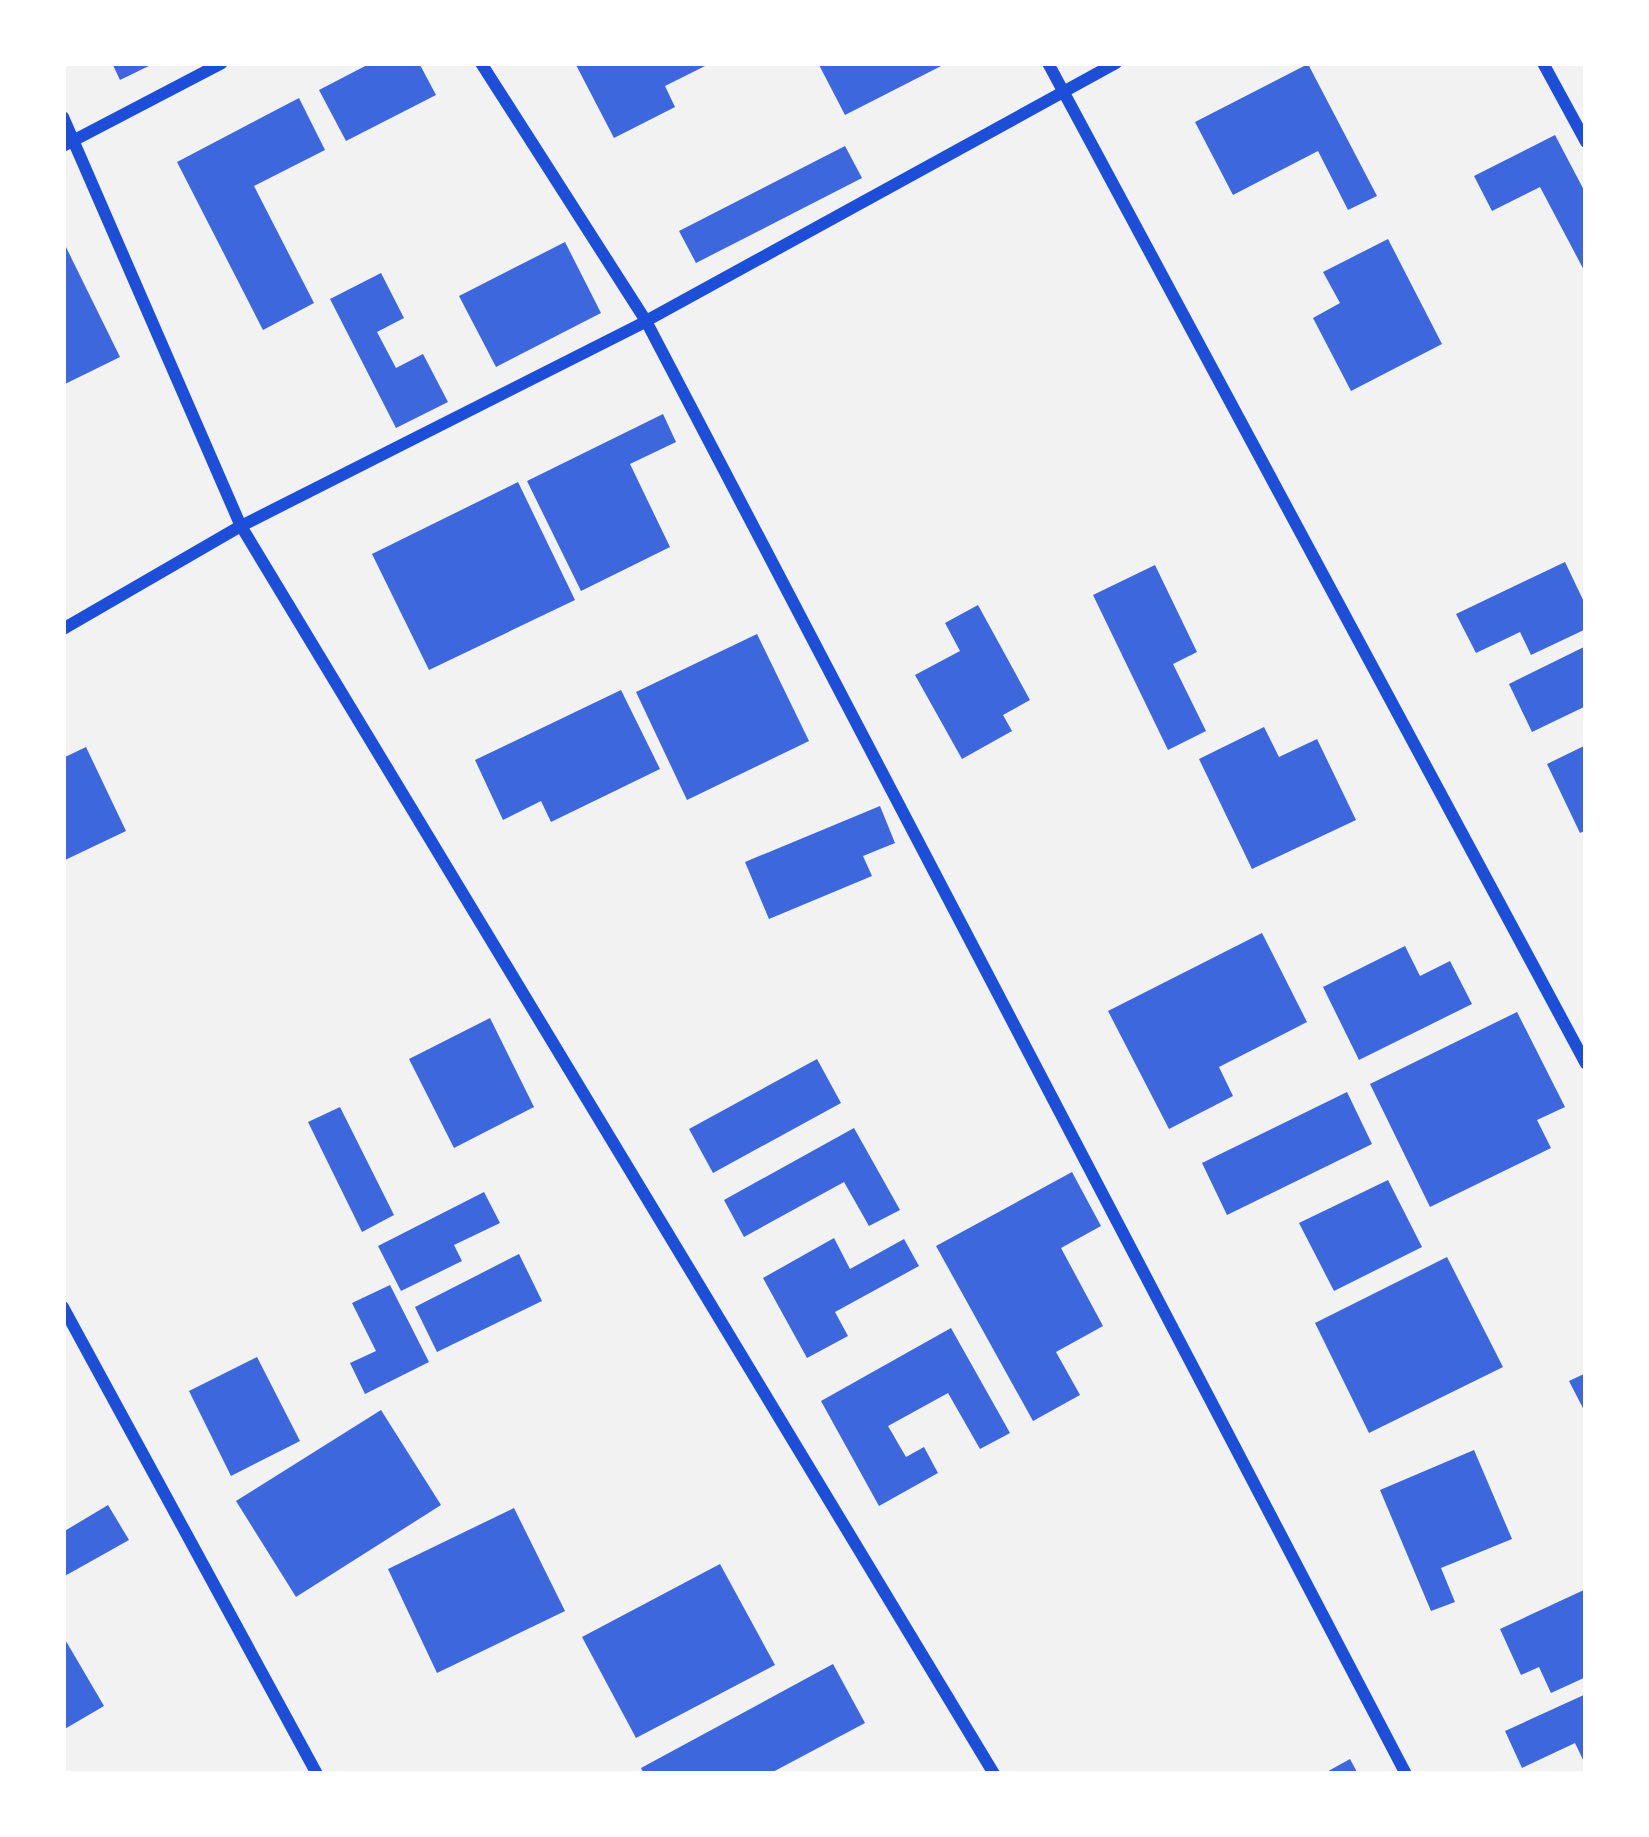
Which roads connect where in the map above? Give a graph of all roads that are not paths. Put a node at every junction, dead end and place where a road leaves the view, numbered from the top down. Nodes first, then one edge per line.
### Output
1 (222, 63) edge
2 (481, 63) edge
3 (1048, 63) edge
4 (1116, 63) edge
5 (1544, 63) edge
6 (1065, 94) junction
7 (63, 117) edge
8 (69, 142) edge
9 (1586, 142) edge
10 (646, 320) junction
11 (241, 526) junction
12 (63, 629) edge
13 (1586, 1064) edge
14 (63, 1307) edge
15 (317, 1774) edge
16 (994, 1774) edge
17 (1406, 1774) edge

1 - 8 street
2 - 10 street
3 - 6 street
4 - 6 street
5 - 9 street
6 - 10 street
6 - 13 street
7 - 8 street
8 - 11 street
10 - 11 street
10 - 17 street
11 - 12 street
11 - 16 street
14 - 15 street

